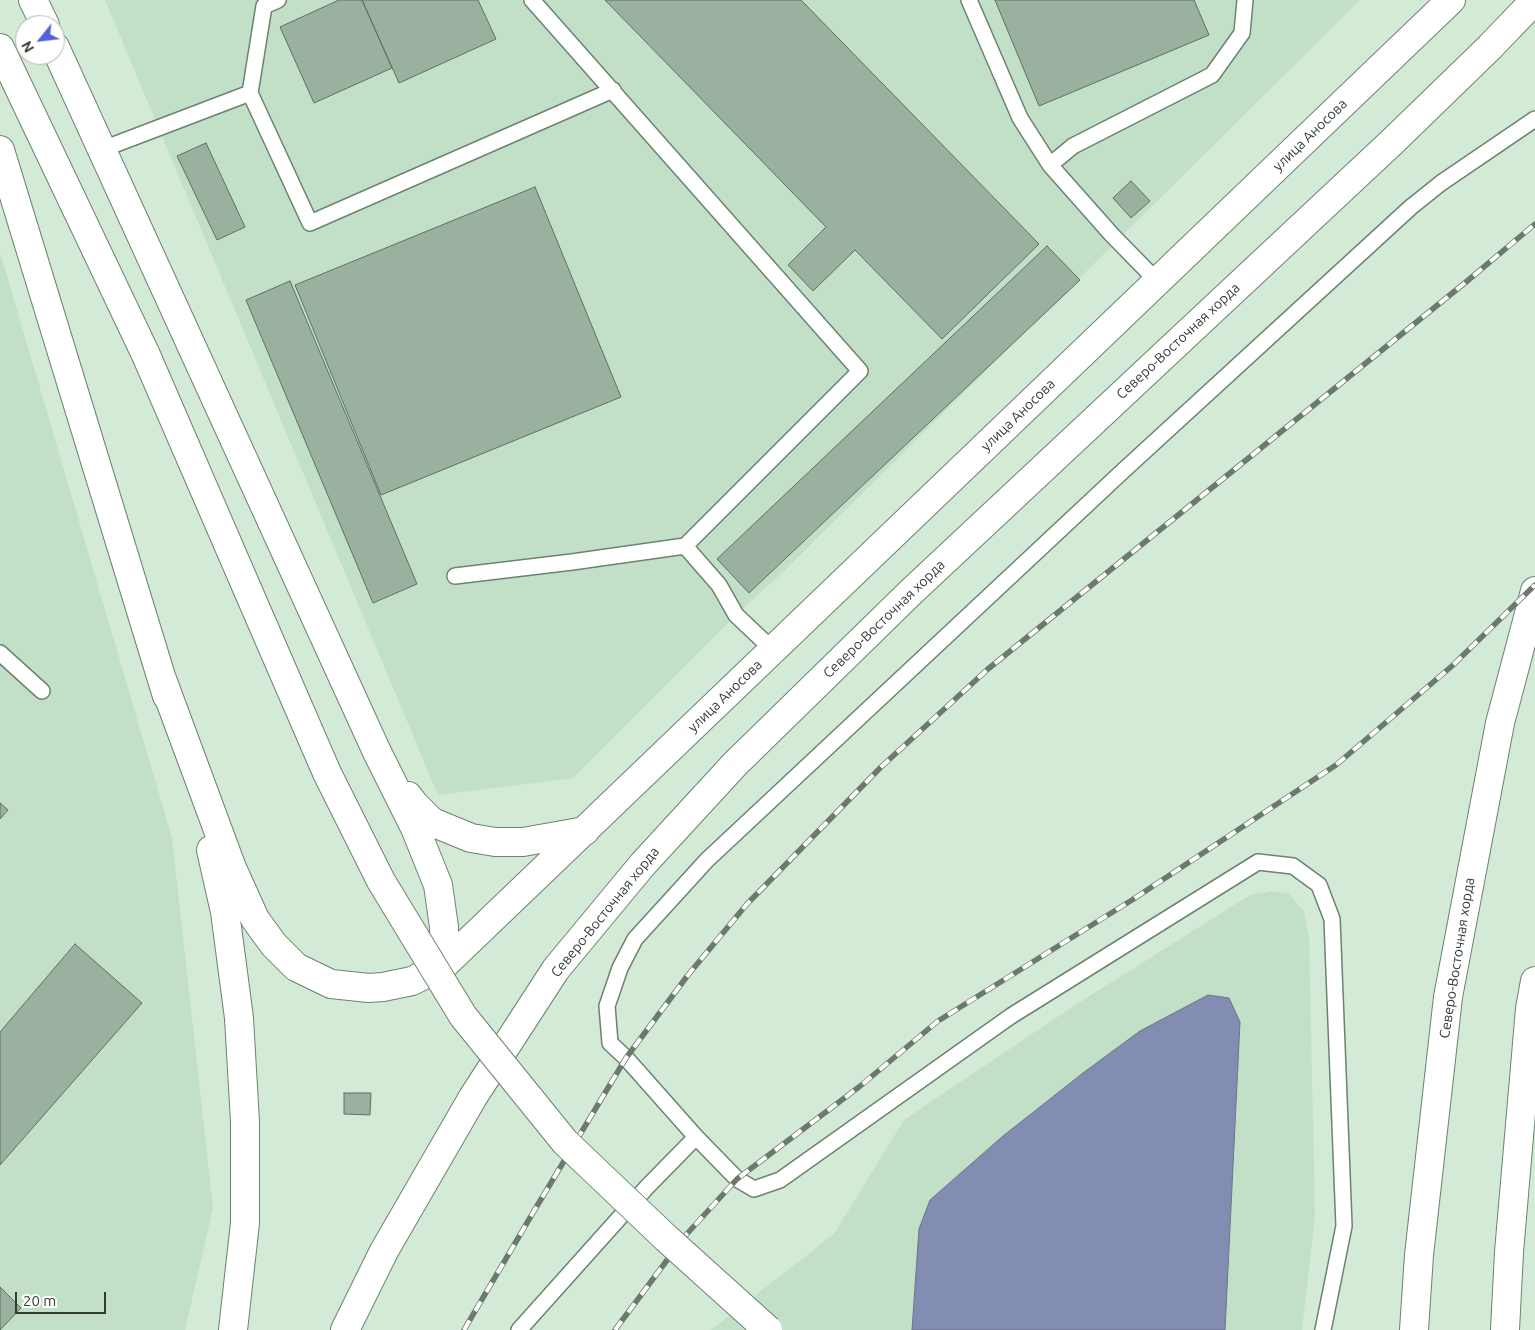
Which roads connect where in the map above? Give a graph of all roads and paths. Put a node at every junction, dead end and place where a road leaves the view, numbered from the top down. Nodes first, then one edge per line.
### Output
1 (33, 0) edge
2 (278, 0) edge
3 (532, 0) edge
4 (968, 0) edge
5 (1245, 0) edge
6 (1451, 0) edge
7 (1535, 0) edge
8 (40, 15) edge
9 (0, 48) edge
10 (64, 65) edge
11 (613, 90) junction
12 (250, 93) junction
13 (1535, 119) edge
14 (103, 149) junction
15 (0, 150) edge
16 (1050, 165) junction
17 (1157, 281) junction
18 (685, 546) junction
19 (454, 576) dead end
20 (1535, 591) edge
21 (773, 650) junction
22 (0, 653) edge
23 (162, 679) junction
24 (42, 691) dead end
25 (377, 752) junction
26 (584, 831) junction
27 (445, 964) junction
28 (1535, 981) edge
29 (696, 1137) junction
30 (233, 1330) edge
31 (344, 1330) edge
32 (519, 1330) edge
33 (768, 1330) edge
34 (1324, 1330) edge
35 (1414, 1330) edge
36 (1505, 1330) edge

1 - 8 main road
2 - 12 lane
3 - 11 lane
4 - 16 lane
5 - 16 lane
6 - 17 main road, улица Аносова
7 - 31 main road, Северо-Восточная хорда
9 - 33 main road, bridge
10 - 14 main road
11 - 12 lane
11 - 18 lane
12 - 14 lane
13 - 29 lane
14 - 25 main road
15 - 23 main road
16 - 17 lane
17 - 21 main road, улица Аносова
18 - 19 lane
18 - 21 lane
20 - 35 main road, Северо-Восточная хорда
21 - 26 main road, улица Аносова
22 - 24 lane
23 - 27 main road, улица Аносова
23 - 30 main road
25 - 26 main road
25 - 27 main road
26 - 27 main road, улица Аносова
28 - 36 main road
29 - 32 lane
29 - 34 lane

